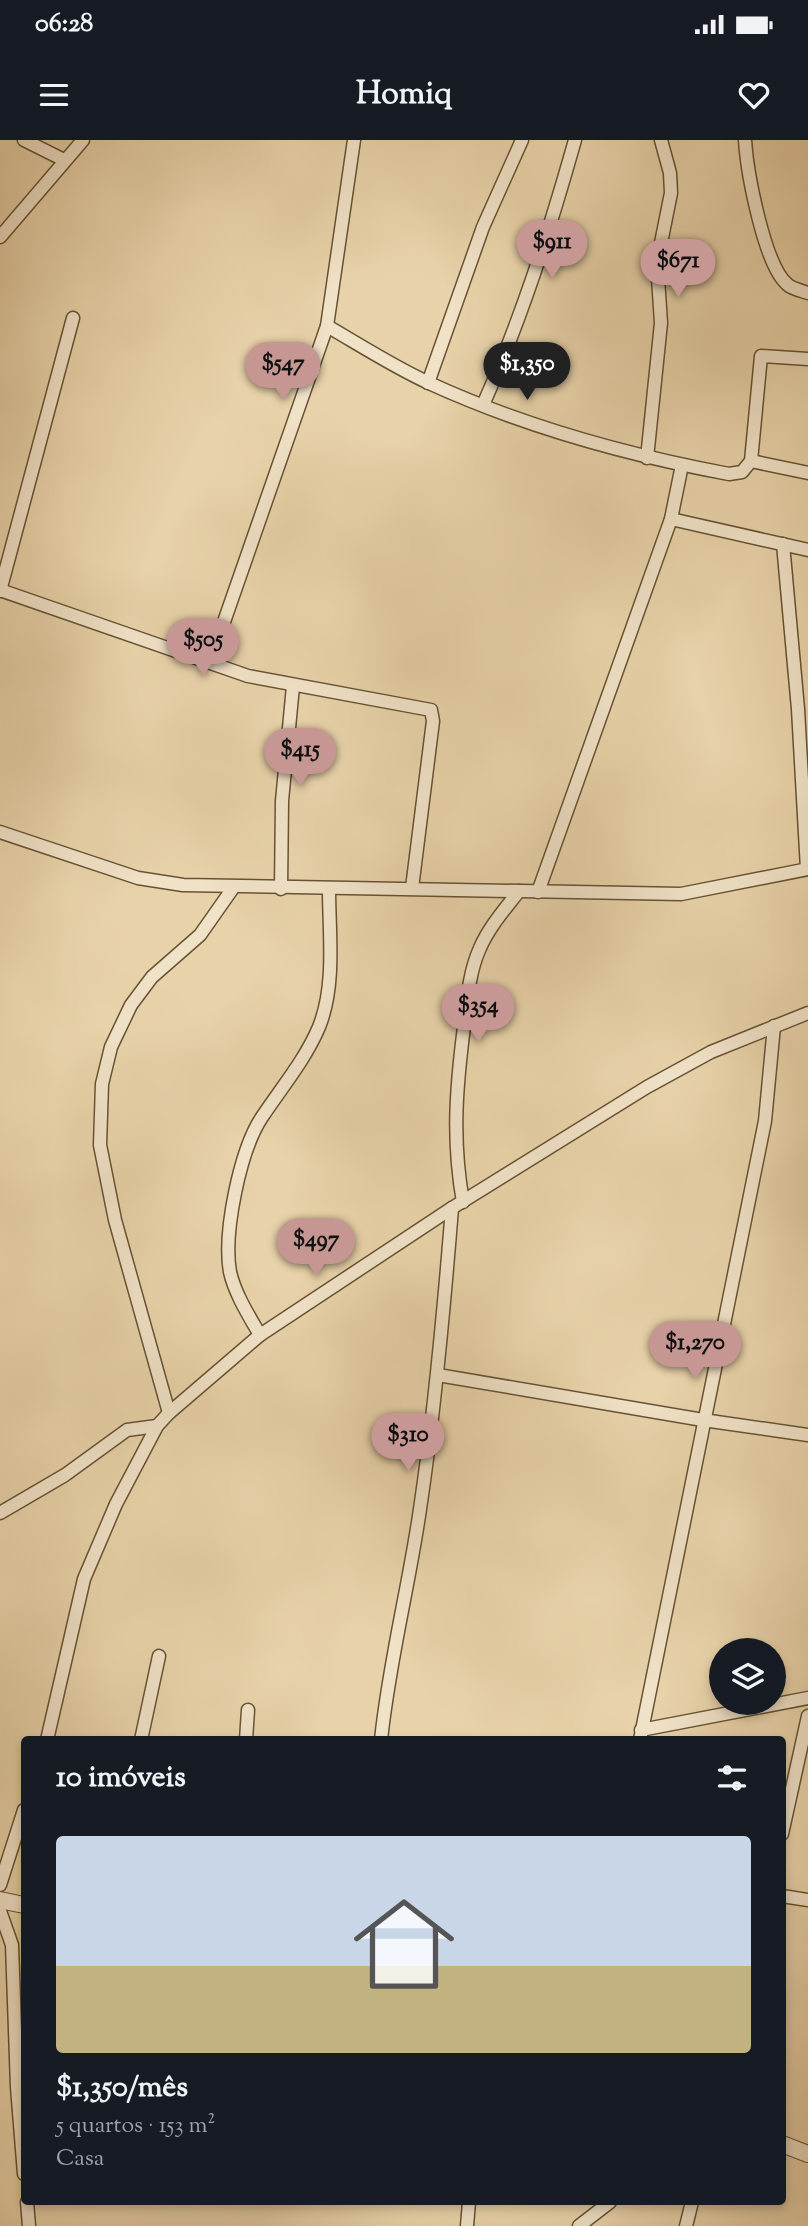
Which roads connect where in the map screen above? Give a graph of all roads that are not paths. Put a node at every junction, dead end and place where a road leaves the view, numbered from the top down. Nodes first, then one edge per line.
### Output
1 (24, 140) edge
2 (83, 140) edge
3 (354, 140) edge
4 (522, 140) edge
5 (575, 140) edge
6 (661, 140) edge
7 (745, 140) edge
8 (64, 160) junction
9 (2, 229) edge
10 (808, 293) edge
11 (73, 318) dead end
12 (327, 326) junction
13 (808, 359) edge
14 (428, 383) junction
15 (483, 405) junction
16 (646, 458) junction
17 (751, 461) junction
18 (682, 466) junction
19 (808, 473) edge
20 (671, 519) junction
21 (783, 544) junction
22 (808, 550) edge
23 (0, 591) edge
24 (210, 663) junction
25 (293, 685) junction
26 (0, 832) edge
27 (807, 869) edge
28 (233, 888) junction
29 (412, 888) junction
30 (281, 889) junction
31 (329, 889) junction
32 (519, 891) junction
33 (538, 892) junction
34 (808, 1013) edge
35 (774, 1026) junction
36 (457, 1205) junction
37 (260, 1335) junction
38 (438, 1375) junction
39 (169, 1413) junction
40 (703, 1420) junction
41 (157, 1426) junction
42 (808, 1435) edge
43 (0, 1513) edge
44 (159, 1656) dead end
45 (808, 1698) edge
46 (248, 1710) dead end
47 (808, 1716) edge
48 (640, 1735) edge
49 (48, 1736) edge
50 (142, 1736) edge
51 (246, 1736) edge
52 (381, 1736) edge
53 (786, 1816) edge
54 (21, 1819) edge
55 (0, 1885) edge
56 (786, 1897) edge
57 (0, 1900) edge
58 (808, 1900) edge
59 (21, 1904) edge
60 (0, 1911) edge
61 (12, 1945) junction
62 (21, 1950) edge
63 (21, 2137) edge
64 (786, 2146) edge
65 (808, 2154) edge
66 (27, 2205) edge
67 (469, 2205) edge
68 (606, 2205) edge
69 (691, 2205) edge
70 (29, 2226) edge
71 (467, 2226) edge
72 (579, 2226) edge
73 (686, 2226) edge

1 - 8 street
2 - 8 street
3 - 12 street
4 - 14 street
5 - 15 street
6 - 16 street
7 - 10 street
8 - 9 street
11 - 23 street
12 - 14 street
12 - 24 street
13 - 17 street
14 - 15 street
15 - 16 street
16 - 18 street
17 - 18 street
17 - 19 street
18 - 20 street
20 - 21 street
20 - 33 street
21 - 22 street
21 - 27 street
23 - 24 street
24 - 25 street
25 - 29 street
25 - 30 street
26 - 28 street
27 - 33 street
28 - 30 street
28 - 39 street
29 - 31 street
29 - 32 street
30 - 31 street
31 - 37 street
32 - 33 street
32 - 36 street
34 - 35 street
35 - 36 street
35 - 40 street
36 - 37 street
36 - 38 street
37 - 39 street
38 - 40 street
38 - 52 street
39 - 41 street
40 - 42 street
40 - 48 street
41 - 43 street
41 - 49 street
44 - 50 street
45 - 48 street
46 - 51 street
47 - 53 street
54 - 55 street
56 - 58 street
57 - 59 street
60 - 61 street
61 - 62 street
61 - 63 street
64 - 65 street
66 - 70 street
67 - 71 street
68 - 72 street
69 - 73 street

